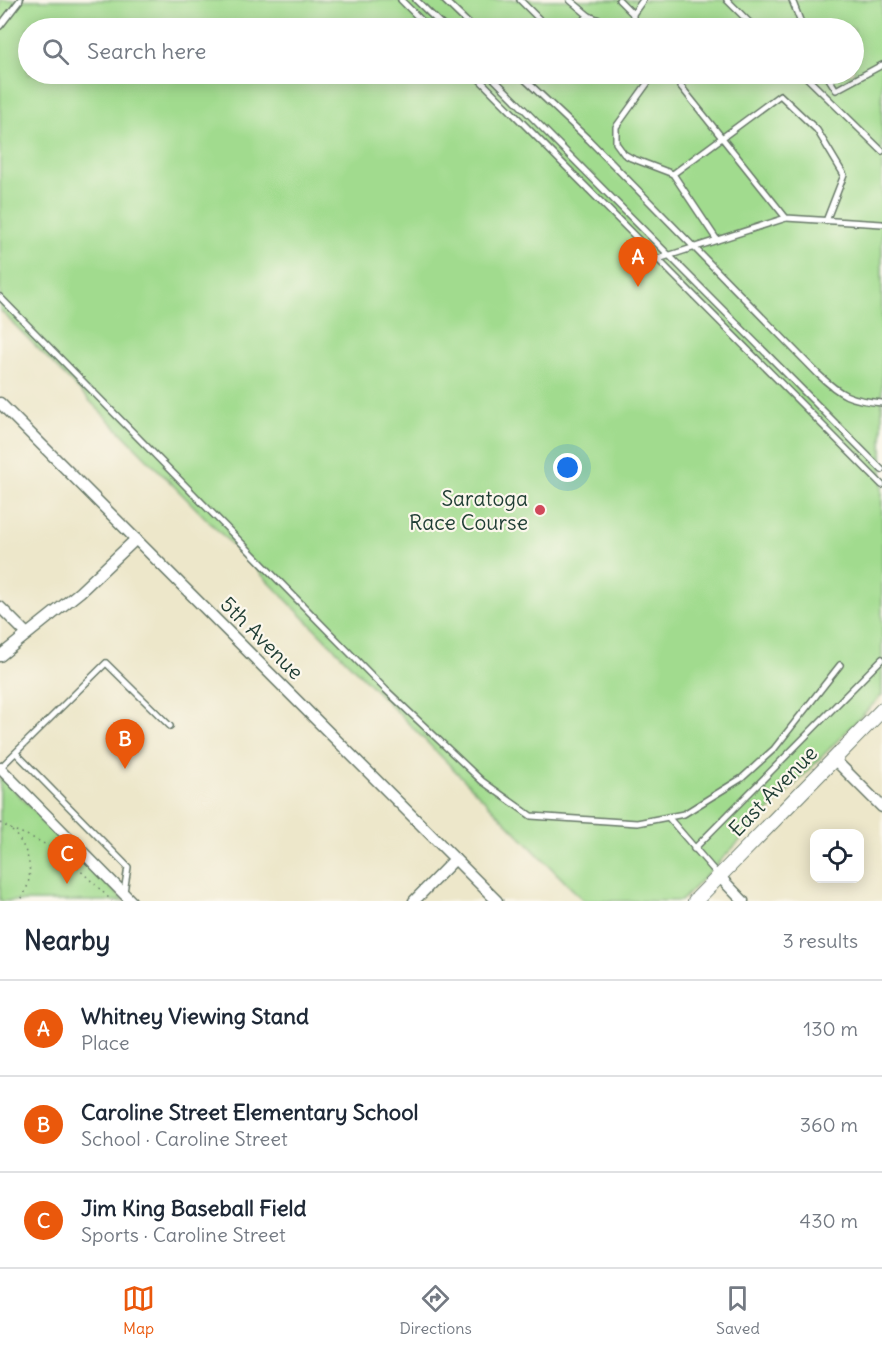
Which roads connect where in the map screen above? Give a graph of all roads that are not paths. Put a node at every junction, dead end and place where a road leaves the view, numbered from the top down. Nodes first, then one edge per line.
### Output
1 (20, 0) edge
2 (401, 0) edge
3 (416, 0) edge
4 (444, 0) edge
5 (520, 0) edge
6 (570, 0) edge
7 (619, 0) edge
8 (643, 0) edge
9 (727, 0) edge
10 (792, 0) edge
11 (633, 14) junction
12 (588, 16) junction
13 (419, 18) edge
14 (435, 18) edge
15 (463, 18) edge
16 (538, 18) edge
17 (586, 18) edge
18 (593, 18) edge
19 (633, 18) edge
20 (745, 18) edge
21 (799, 18) edge
22 (0, 26) edge
23 (882, 65) edge
24 (864, 75) edge
25 (484, 84) edge
26 (499, 84) edge
27 (529, 84) edge
28 (647, 84) edge
29 (679, 84) edge
30 (813, 84) edge
31 (832, 84) edge
32 (847, 84) edge
33 (723, 138) junction
34 (562, 147) junction
35 (882, 151) edge
36 (554, 154) junction
37 (673, 174) junction
38 (786, 218) junction
39 (826, 221) junction
40 (882, 224) edge
41 (717, 240) junction
42 (693, 248) junction
43 (670, 255) junction
44 (658, 259) junction
45 (0, 297) edge
46 (757, 343) junction
47 (749, 351) junction
48 (812, 399) junction
49 (0, 403) edge
50 (882, 403) edge
51 (804, 407) junction
52 (842, 429) junction
53 (834, 437) junction
54 (882, 470) edge
55 (882, 485) edge
56 (136, 539) junction
57 (0, 607) edge
58 (27, 634) junction
59 (0, 656) edge
60 (882, 659) edge
61 (840, 665) dead end
62 (882, 710) edge
63 (170, 726) dead end
64 (16, 753) junction
65 (834, 759) junction
66 (0, 768) edge
67 (882, 807) edge
68 (669, 817) junction
69 (694, 849) junction
70 (455, 859) junction
71 (719, 876) junction
72 (127, 898) edge
73 (414, 901) edge
74 (497, 901) edge
75 (695, 901) edge
76 (743, 901) edge

1 - 22 lane
2 - 13 lane
3 - 14 lane
4 - 15 lane
5 - 16 lane
6 - 12 lane
7 - 11 lane
8 - 11 lane
9 - 20 lane
10 - 21 lane
11 - 19 lane
12 - 17 lane
12 - 18 lane
23 - 24 lane
25 - 36 lane
26 - 34 lane
27 - 42 lane
28 - 37 lane
29 - 33 lane
30 - 35 lane
31 - 32 lane
33 - 37 lane
33 - 38 lane
33 - 39 lane
34 - 36 lane
34 - 43 lane
36 - 44 lane
37 - 41 lane
38 - 39 lane
38 - 41 lane
39 - 40 lane
41 - 42 lane
42 - 43 lane
42 - 50 lane
43 - 44 lane
43 - 46 lane
44 - 47 lane
45 - 68 lane
46 - 47 lane
46 - 48 lane
47 - 51 lane
48 - 51 lane
48 - 52 lane
49 - 56 street, 5th Avenue
51 - 53 lane
52 - 53 lane
52 - 54 lane
53 - 55 lane
56 - 58 street
56 - 70 street, 5th Avenue
57 - 58 street
58 - 59 street
60 - 69 lane
61 - 68 lane
62 - 65 street, East Avenue
63 - 64 lane
64 - 66 lane
64 - 72 lane
65 - 67 street
65 - 71 street, East Avenue
66 - 72 street
68 - 69 lane
69 - 71 lane
70 - 73 street
70 - 74 street, 5th Avenue
71 - 75 street, East Avenue
71 - 76 street

